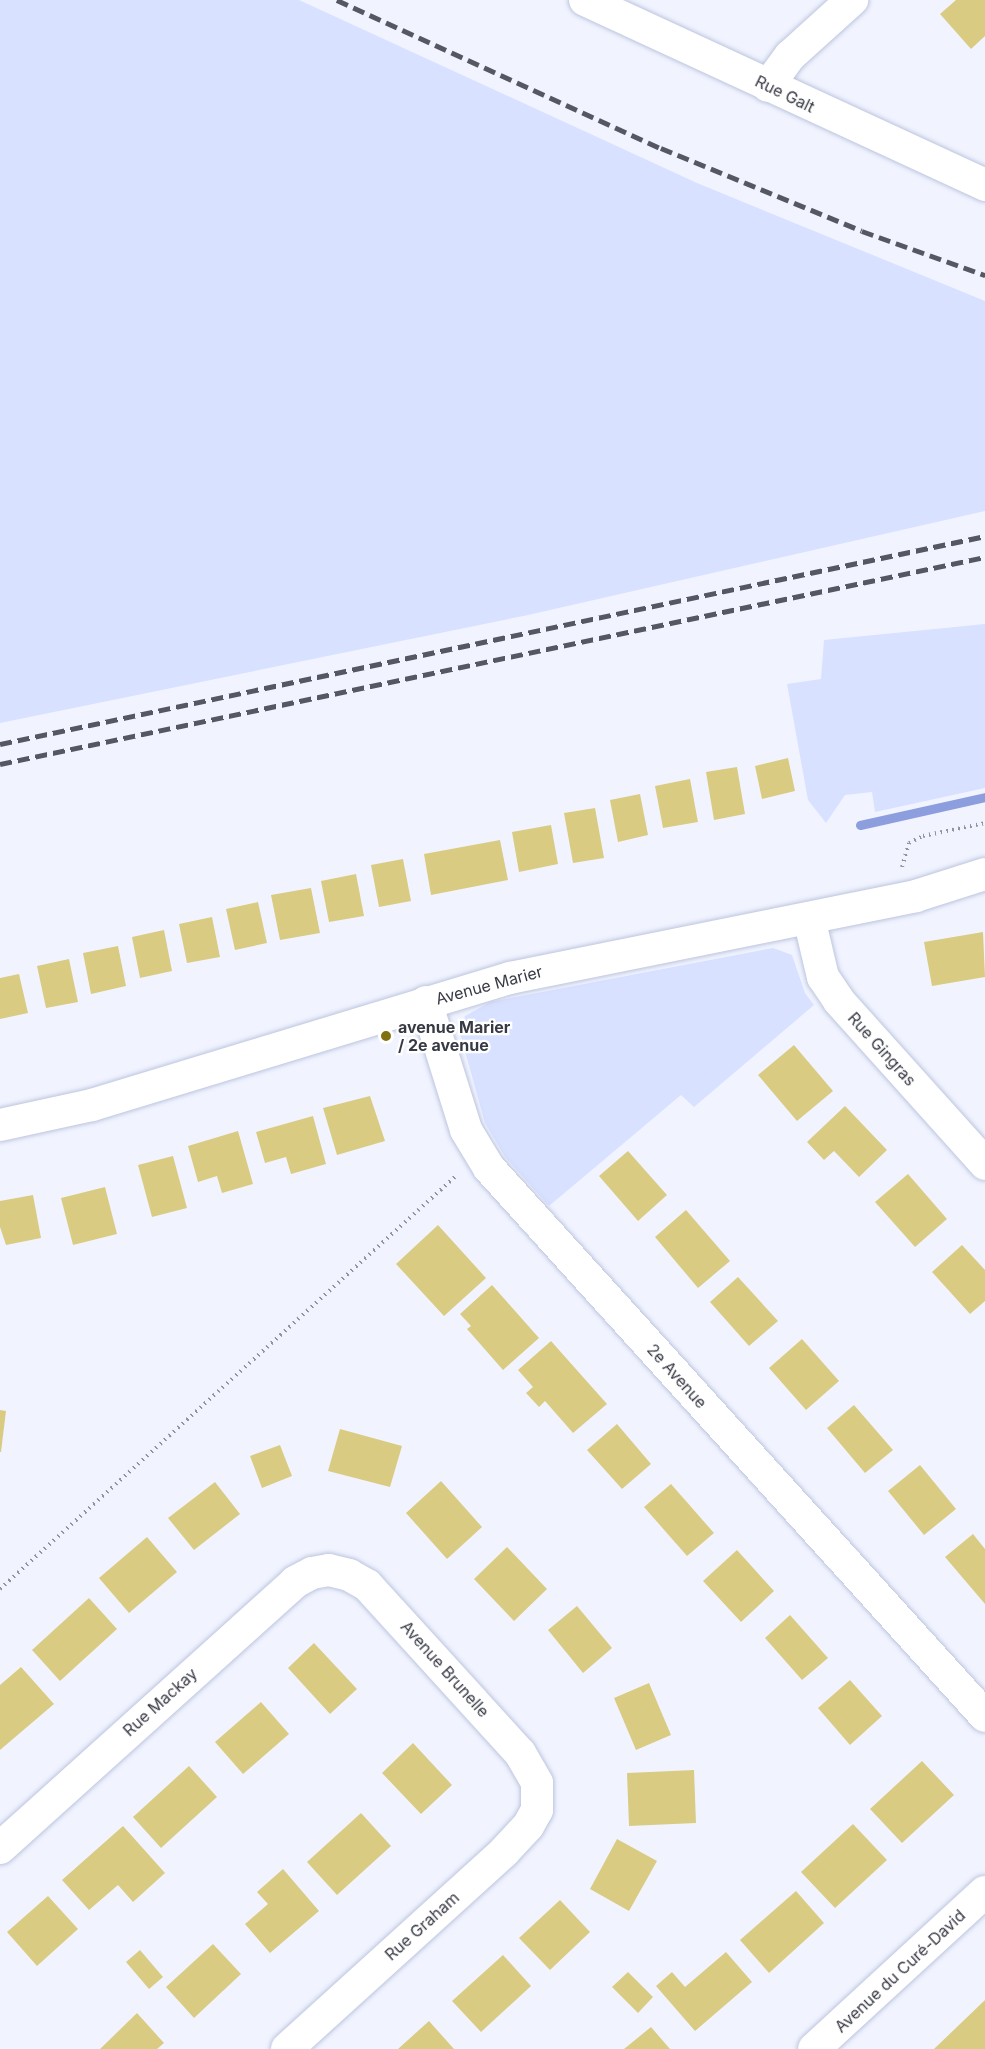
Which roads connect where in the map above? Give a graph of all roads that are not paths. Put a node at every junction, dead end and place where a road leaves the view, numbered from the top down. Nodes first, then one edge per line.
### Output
1 (585, 0) edge
2 (852, 0) edge
3 (768, 86) junction
4 (985, 185) edge
5 (985, 874) edge
6 (809, 918) junction
7 (426, 1002) junction
8 (0, 1125) edge
9 (985, 1164) edge
10 (328, 1570) joint
11 (985, 1716) edge
12 (538, 1792) joint
13 (0, 1848) edge
14 (985, 1892) edge
15 (287, 2049) edge
16 (814, 2049) edge

1 - 3 street, Rue Galt
2 - 3 street
3 - 4 street, Rue Galt
5 - 6 street, Avenue Marier
6 - 7 street, Avenue Marier
6 - 9 street, Rue Gingras
7 - 8 street, Avenue Marier
7 - 11 street, 2e Avenue
10 - 12 street, Avenue Brunelle
10 - 13 street, Rue Mackay
12 - 15 street, Rue Graham
14 - 16 street, Avenue du Curé-David

